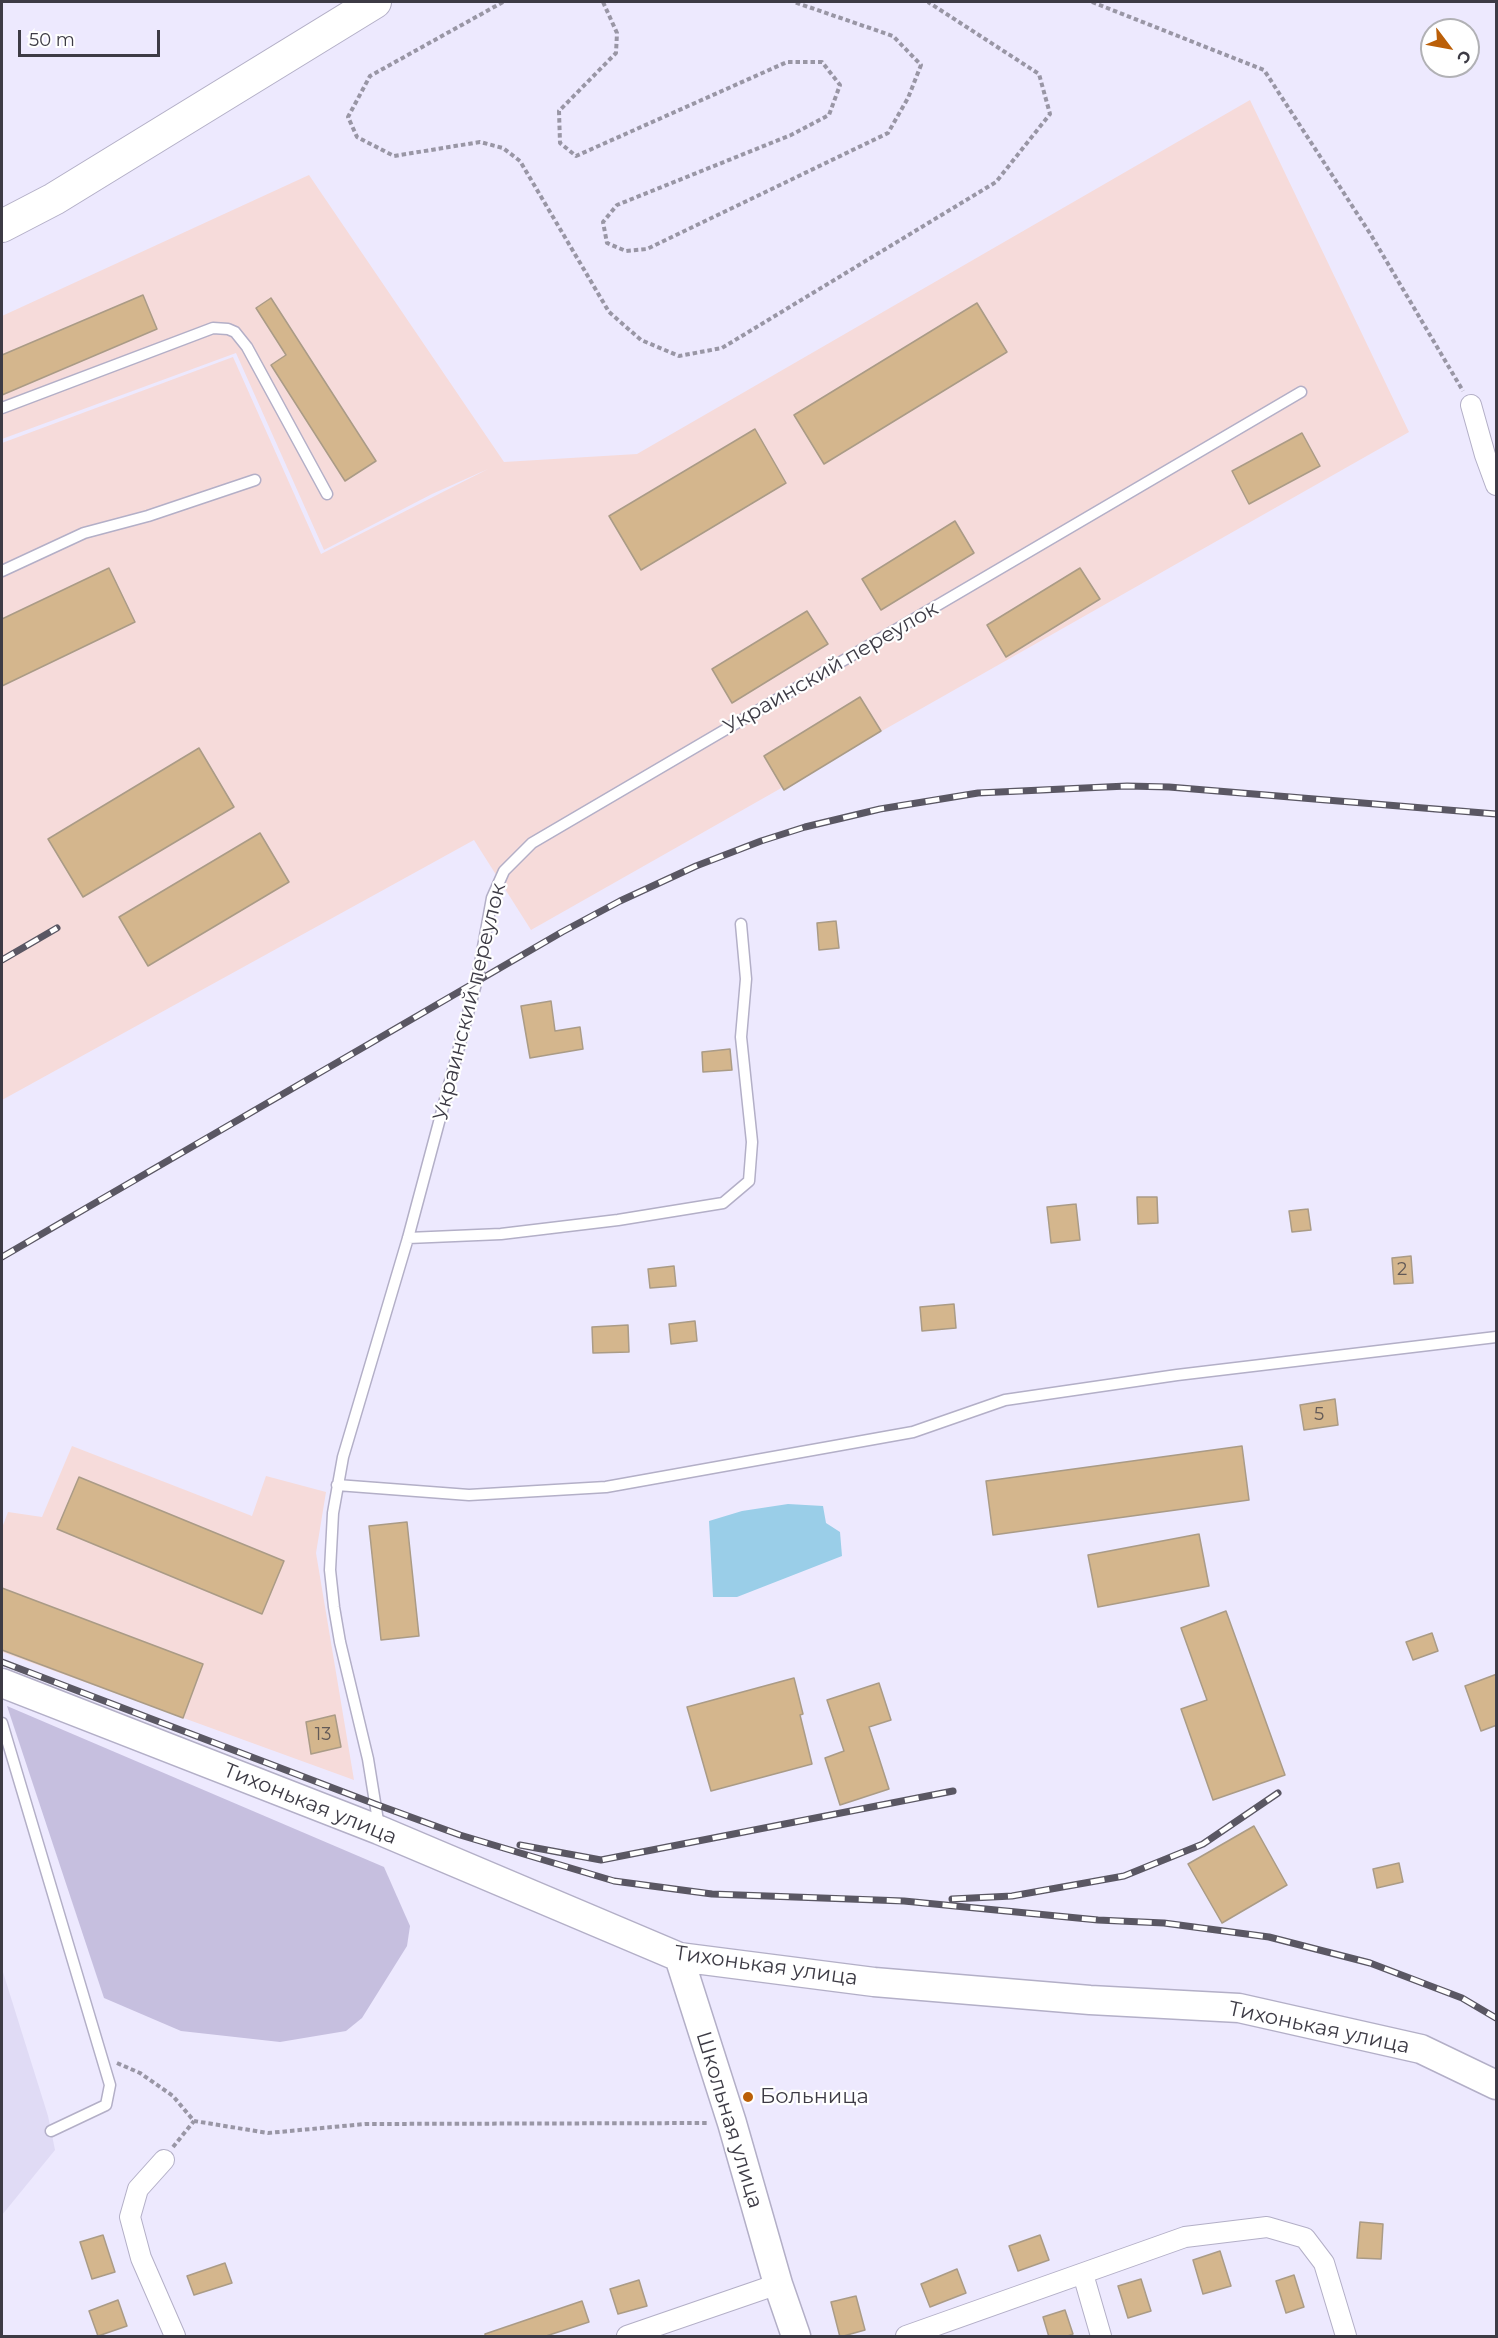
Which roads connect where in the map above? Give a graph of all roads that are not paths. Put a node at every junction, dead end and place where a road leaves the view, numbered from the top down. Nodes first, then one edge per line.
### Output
1 (375, 2) edge
2 (2, 226) edge
3 (1301, 392) dead end
4 (1471, 405) road end
5 (2, 408) edge
6 (255, 480) dead end
7 (1497, 485) edge
8 (327, 494) dead end
9 (2, 571) edge
10 (741, 924) dead end
11 (408, 1238) junction
12 (1497, 1337) edge
13 (337, 1485) junction
14 (2, 1683) edge
15 (2, 1723) edge
16 (379, 1830) junction
17 (679, 1957) junction
18 (1497, 2085) edge
19 (51, 2131) dead end
20 (164, 2160) road end
21 (1083, 2274) junction
22 (778, 2284) junction
23 (175, 2337) edge
24 (627, 2337) edge
25 (796, 2337) edge
26 (906, 2337) edge
27 (1101, 2337) edge
28 (1346, 2337) edge

1 - 2 main road
3 - 11 lane, Украинский переулок
4 - 7 street
5 - 8 lane
6 - 9 lane
10 - 11 lane
11 - 13 lane, Украинский переулок
12 - 13 lane
13 - 16 lane, Украинский переулок
14 - 16 street, Тихонькая улица
15 - 19 lane
16 - 17 street, Тихонькая улица
17 - 18 street, Тихонькая улица
17 - 22 street, Школьная улица
20 - 23 street
21 - 26 street
21 - 27 street
21 - 28 street
22 - 24 street
22 - 25 street, Школьная улица

